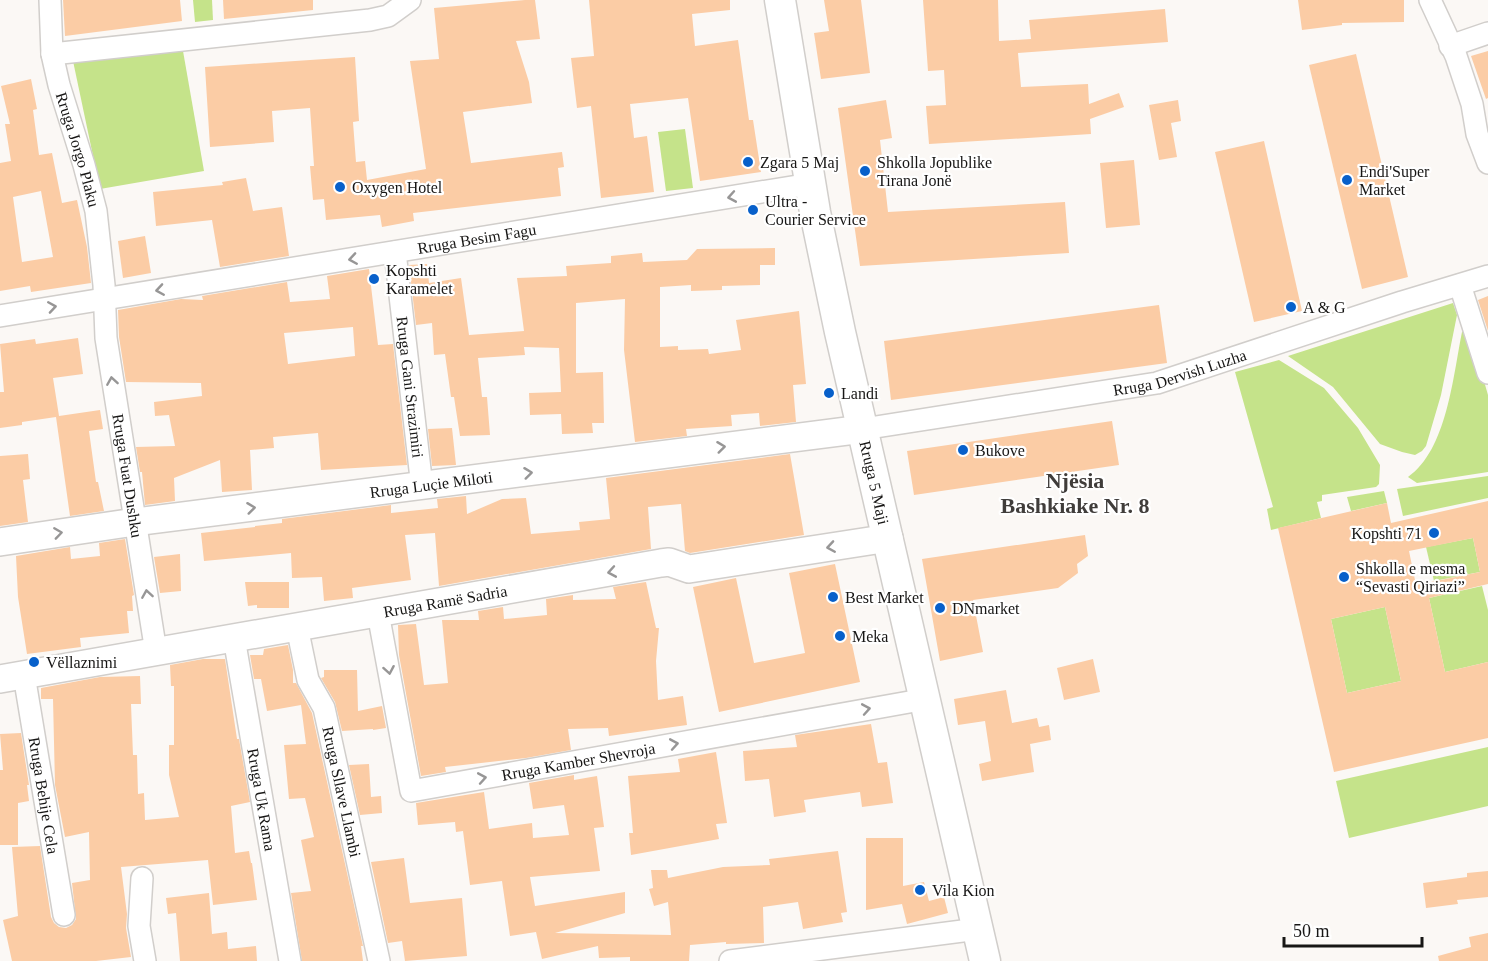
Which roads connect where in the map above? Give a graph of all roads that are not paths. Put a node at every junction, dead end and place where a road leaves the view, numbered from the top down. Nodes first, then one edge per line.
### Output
1 (50, 0) edge
2 (410, 0) edge
3 (780, 0) edge
4 (1430, 0) edge
5 (1488, 33) edge
6 (1450, 46) junction
7 (52, 54) junction
8 (1488, 163) edge
9 (810, 184) junction
10 (395, 252) junction
11 (1488, 276) edge
12 (1460, 285) junction
13 (104, 299) junction
14 (0, 316) edge
15 (1488, 374) edge
16 (863, 429) junction
17 (422, 487) junction
18 (135, 522) junction
19 (889, 538) junction
20 (0, 542) edge
21 (378, 613) junction
22 (297, 627) junction
23 (234, 638) junction
24 (156, 652) junction
25 (12, 677) edge
26 (926, 699) junction
27 (142, 878) dead end
28 (64, 915) dead end
29 (978, 929) junction
30 (145, 961) edge
31 (290, 961) edge
32 (379, 961) edge
33 (730, 961) edge
34 (985, 961) edge

1 - 7 street, Rruga Jorgo Plaku
2 - 7 street
3 - 9 main road, Rruga 5 Maji
4 - 6 street
5 - 6 street
6 - 8 street
7 - 13 street, Rruga Jorgo Plaku
9 -> 10 street, Rruga Besim Fagu
9 - 16 main road, Rruga 5 Maji
10 -> 13 street, Rruga Besim Fagu
10 - 17 street, Rruga Gani Strazimiri
11 - 12 street, Rruga Dervish Luzha
12 - 15 street
12 - 16 street, Rruga Dervish Luzha
14 -> 13 street, Rruga Besim Fagu
18 -> 13 street, Rruga Fuat Dushku
17 -> 16 street, Rruga Luçie Miloti
16 - 19 main road, Rruga 5 Maji
18 -> 17 street, Rruga Luçie Miloti
20 -> 18 street, Rruga Luçie Miloti
24 -> 18 street, Rruga Fuat Dushku
19 -> 21 street, Rruga Ramë Sadria
19 - 26 main road, Rruga 5 Maji
21 - 22 street, Rruga Ramë Sadria
21 -> 26 street, Rruga Kamber Shevroja
22 - 23 street, Rruga Ramë Sadria
22 - 32 street, Rruga Sllave Llambi
23 - 24 street, Rruga Ramë Sadria
23 - 31 street, Rruga Uk Rama
24 - 25 street, Rruga Ramë Sadria
25 - 28 street, Rruga Behije Cela
26 - 29 main road, Rruga 5 Maji
27 - 30 street
29 - 33 street
29 - 34 main road, Rruga 5 Maji

